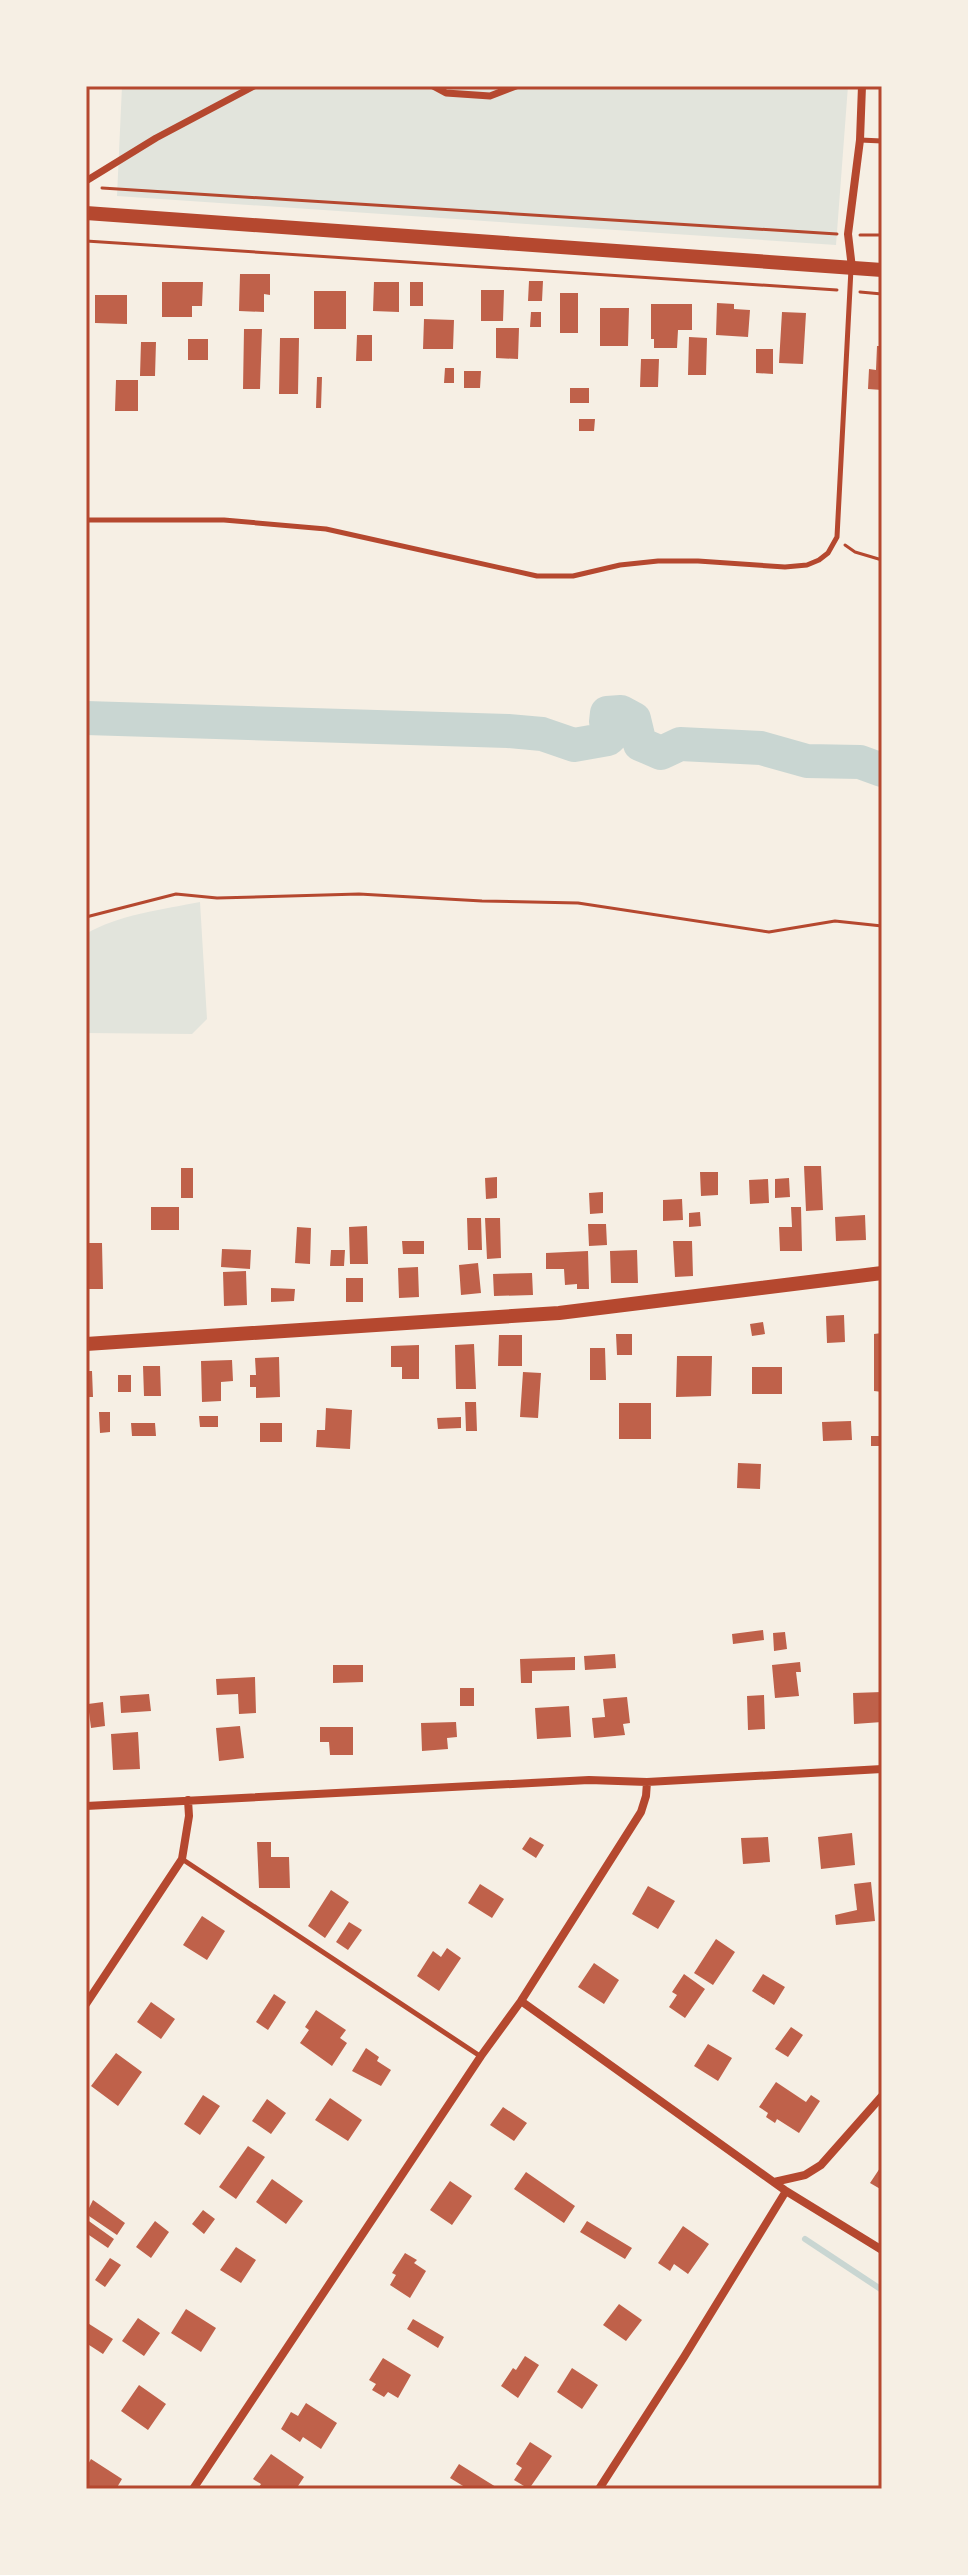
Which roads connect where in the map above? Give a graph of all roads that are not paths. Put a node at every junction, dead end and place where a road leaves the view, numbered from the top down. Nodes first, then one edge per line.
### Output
1 (254, 86) edge
2 (433, 86) edge
3 (516, 86) edge
4 (862, 86) edge
5 (860, 140) junction
6 (882, 141) edge
7 (86, 181) edge
8 (86, 213) edge
9 (852, 268) junction
10 (882, 270) edge
11 (86, 520) edge
12 (882, 1273) edge
13 (86, 1344) edge
14 (882, 1769) edge
15 (647, 1782) junction
16 (188, 1800) junction
17 (86, 1806) edge
18 (182, 1859) junction
19 (521, 2001) junction
20 (86, 2004) edge
21 (481, 2056) junction
22 (882, 2096) edge
23 (774, 2182) junction
24 (786, 2191) junction
25 (882, 2250) edge
26 (193, 2489) edge
27 (599, 2489) edge

1 - 7 street
2 - 3 street
4 - 5 street
5 - 6 lane
5 - 9 street
8 - 9 main road
9 - 10 main road
9 - 11 lane
12 - 13 main road
14 - 15 street
15 - 16 street
15 - 19 street
16 - 17 street
16 - 18 street
18 - 20 street
18 - 21 lane
19 - 21 street
19 - 23 street
21 - 26 street
22 - 23 street
23 - 24 street
24 - 25 street
24 - 27 street

